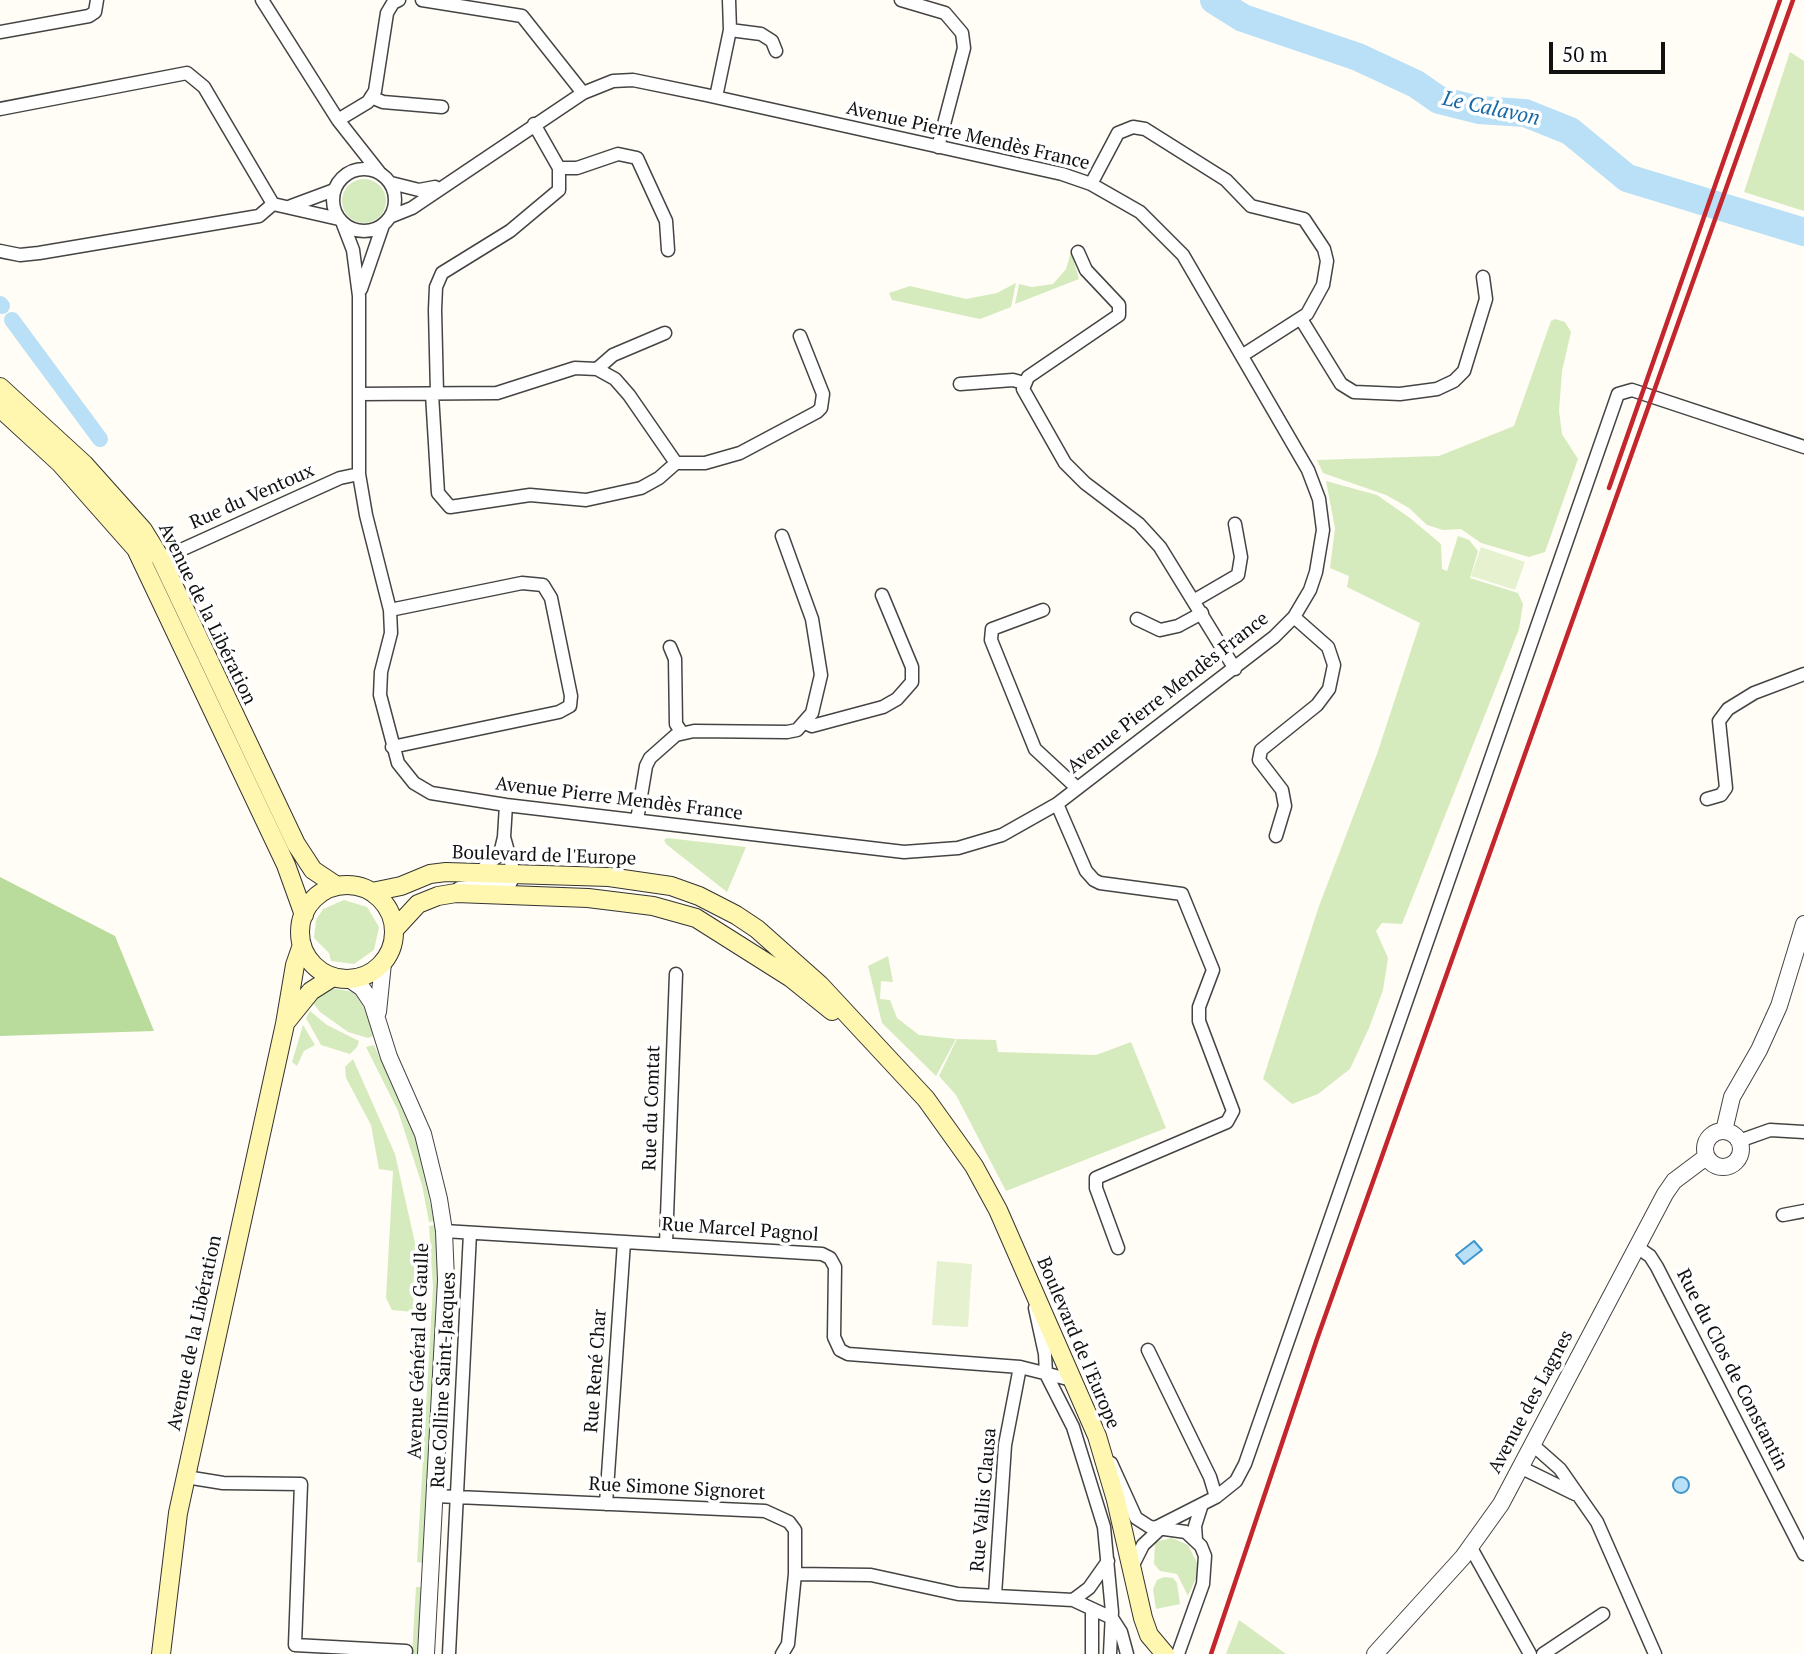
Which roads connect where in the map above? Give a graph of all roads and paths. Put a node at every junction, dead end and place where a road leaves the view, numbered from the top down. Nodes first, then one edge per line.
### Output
1 (97, 0) edge
2 (262, 0) edge
3 (422, 0) edge
4 (729, 0) edge
5 (901, 0) edge
6 (395, 1) edge
7 (730, 30) junction
8 (0, 32) edge
9 (776, 51) dead end
10 (583, 93) junction
11 (370, 97) junction
12 (716, 97) junction
13 (442, 107) dead end
14 (0, 110) edge
15 (338, 120) junction
16 (534, 124) junction
17 (351, 138) junction
18 (938, 147) junction
19 (559, 168) junction
20 (379, 172) junction
21 (348, 173) junction
22 (391, 183) junction
23 (1091, 184) junction
24 (442, 185) junction
25 (334, 190) junction
26 (273, 204) junction
27 (291, 206) junction
28 (341, 221) junction
29 (387, 221) junction
30 (668, 250) dead end
31 (0, 251) edge
32 (1078, 252) dead end
33 (1483, 277) dead end
34 (359, 296) junction
35 (1301, 319) junction
36 (665, 333) dead end
37 (800, 335) dead end
38 (1243, 355) junction
39 (597, 369) junction
40 (1024, 383) junction
41 (960, 384) dead end
42 (0, 387) edge
43 (434, 393) junction
44 (359, 394) junction
45 (2, 413) edge
46 (1804, 447) edge
47 (676, 463) junction
48 (359, 474) junction
49 (1235, 524) dead end
50 (782, 536) dead end
51 (161, 559) junction
52 (882, 595) dead end
53 (1195, 600) junction
54 (390, 610) junction
55 (1043, 610) dead end
56 (1202, 613) junction
57 (1294, 617) junction
58 (1137, 619) dead end
59 (670, 647) dead end
60 (1235, 668) junction
61 (1804, 674) edge
62 (805, 723) junction
63 (682, 733) junction
64 (392, 747) junction
65 (1077, 788) junction
66 (1707, 799) dead end
67 (1057, 804) junction
68 (506, 805) junction
69 (637, 820) junction
70 (1276, 836) dead end
71 (504, 837) junction
72 (478, 873) junction
73 (514, 873) junction
74 (337, 887) junction
75 (372, 892) junction
76 (446, 894) junction
77 (304, 915) junction
78 (1804, 925) edge
79 (394, 930) junction
80 (302, 945) junction
81 (383, 963) junction
82 (676, 974) dead end
83 (341, 978) junction
84 (378, 1017) junction
85 (285, 1024) junction
86 (901, 1070) junction
87 (1724, 1131) junction
88 (1804, 1132) edge
89 (1739, 1141) junction
90 (1706, 1157) junction
91 (1804, 1211) edge
92 (1783, 1215) dead end
93 (444, 1231) junction
94 (470, 1233) junction
95 (624, 1242) junction
96 (666, 1243) junction
97 (1637, 1247) junction
98 (1118, 1248) dead end
99 (1030, 1284) junction
100 (1148, 1349) dead end
101 (1020, 1367) junction
102 (1045, 1374) junction
103 (1072, 1380) junction
104 (1534, 1446) junction
105 (1102, 1451) junction
106 (1522, 1468) junction
107 (186, 1477) junction
108 (435, 1496) junction
109 (1578, 1496) junction
110 (457, 1497) junction
111 (1216, 1497) junction
112 (606, 1504) junction
113 (1202, 1504) junction
114 (1157, 1528) junction
115 (1196, 1540) junction
116 (1471, 1548) junction
117 (1804, 1554) edge
118 (1108, 1561) junction
119 (1130, 1569) junction
120 (795, 1574) junction
121 (995, 1595) junction
122 (1073, 1600) junction
123 (1092, 1609) junction
124 (1602, 1614) dead end
125 (1112, 1618) junction
126 (1175, 1652) edge
127 (405, 1653) edge
128 (161, 1654) edge
129 (426, 1654) edge
130 (449, 1654) edge
131 (782, 1654) edge
132 (1092, 1654) edge
133 (1110, 1654) edge
134 (1127, 1654) edge
135 (1375, 1654) edge
136 (1530, 1654) edge
137 (1543, 1654) edge
138 (1655, 1654) edge

1 - 8 street
2 - 15 street
3 - 10 street
4 - 7 street
5 - 18 street
6 - 11 street
7 - 9 street
7 - 12 street
10 - 12 street, Avenue Pierre Mendès France
10 - 16 street, Avenue Pierre Mendès France
11 - 13 street
11 - 15 street
12 - 18 street, Avenue Pierre Mendès France
14 - 26 street
15 - 17 street
16 - 19 street
16 - 24 street, Avenue Pierre Mendès France
17 - 20 street
17 - 21 street
18 - 23 street, Avenue Pierre Mendès France
19 - 30 street
19 - 43 street
20 - 21 street
20 - 22 street
21 - 25 street
22 - 24 street, Avenue Pierre Mendès France
22 - 29 street
23 - 35 street
23 - 38 street, Avenue Pierre Mendès France
24 - 29 street, Avenue Pierre Mendès France
25 - 27 street
25 - 28 street
26 - 27 street
26 - 31 street
27 - 28 street
28 - 29 street
28 - 34 street, Avenue Pierre Mendès France
29 - 34 street, Avenue Pierre Mendès France
32 - 40 street
33 - 35 street
34 - 44 street, Avenue Pierre Mendès France
35 - 38 street
36 - 39 street
37 - 47 street
38 - 57 street, Avenue Pierre Mendès France
39 - 43 street
39 - 47 street
40 - 41 street
40 - 53 street
42 - 51 main road, Avenue de la Libération
43 - 44 street
43 - 47 street
44 - 48 street, Avenue Pierre Mendès France
45 - 77 main road, Avenue de la Libération
46 - 111 street
48 - 51 street, Rue du Ventoux
48 - 54 street, Avenue Pierre Mendès France
49 - 53 street
50 - 62 street
51 - 74 main road, Avenue de la Libération
52 - 62 street
53 - 56 street
54 - 64 street, Avenue Pierre Mendès France
54 - 64 street
55 - 65 street
56 - 58 street
56 - 60 street
57 - 60 street, Avenue Pierre Mendès France
57 - 70 street
59 - 63 street
60 - 65 street, Avenue Pierre Mendès France
61 - 66 street
62 - 63 street
63 - 69 street
64 - 68 street, Avenue Pierre Mendès France
65 - 67 street, Avenue Pierre Mendès France
67 - 69 street, Avenue Pierre Mendès France
67 - 98 street
68 - 69 street, Avenue Pierre Mendès France
68 - 71 street
71 - 72 street
71 - 73 street
72 - 73 main road, Boulevard de l'Europe
72 - 75 main road, Boulevard de l'Europe
73 - 76 street
73 - 86 main road, Boulevard de l'Europe
74 - 75 main road
74 - 77 main road
75 - 79 main road
76 - 79 main road, Boulevard de l'Europe
76 - 86 main road, Boulevard de l'Europe
77 - 80 main road
78 - 87 street
79 - 81 main road
80 - 83 main road
80 - 85 main road, Avenue de la Libération
81 - 83 main road
81 - 84 street, Avenue Général de Gaulle
82 - 96 street, Rue du Comtat
83 - 84 street, Avenue Général de Gaulle
83 - 85 main road, Avenue de la Libération
84 - 93 street, Avenue Général de Gaulle
85 - 107 main road, Avenue de la Libération
86 - 99 main road, Boulevard de l'Europe
87 - 89 street
87 - 90 street
88 - 89 street
89 - 90 street
90 - 97 street, Avenue des Lagnes
91 - 92 street
93 - 94 street, Rue Marcel Pagnol
93 - 108 street, Avenue Général de Gaulle
94 - 95 street, Rue Marcel Pagnol
94 - 110 street, Rue Colline Saint-Jacques
95 - 96 street, Rue Marcel Pagnol
95 - 112 street, Rue René Char
96 - 101 street, Rue Marcel Pagnol
97 - 104 street, Avenue des Lagnes
97 - 117 street, Rue du Clos de Constantin
99 - 102 street
99 - 103 main road, Boulevard de l'Europe
100 - 111 street
101 - 102 street, Rue Marcel Pagnol
101 - 121 street, Rue Vallis Clausa
102 - 103 street, Rue Marcel Pagnol
102 - 118 street
103 - 105 main road, Boulevard de l'Europe
104 - 106 street, Avenue des Lagnes
104 - 109 street
105 - 114 street
105 - 119 main road, Boulevard de l'Europe
106 - 109 street
106 - 116 street, Avenue des Lagnes
107 - 127 street
107 - 128 main road, Avenue de la Libération
108 - 110 street, Rue Simone Signoret
108 - 129 street, Avenue Général de Gaulle
109 - 138 street
110 - 112 street, Rue Simone Signoret
110 - 130 street, Rue Colline Saint-Jacques
111 - 113 street
112 - 120 street, Rue Simone Signoret
113 - 114 street
113 - 115 street
114 - 115 street
114 - 119 street
115 - 126 street
116 - 135 street, Avenue des Lagnes
116 - 136 street
118 - 122 street
118 - 125 street
119 - 126 main road, Boulevard de l'Europe
120 - 121 street
120 - 131 street, Rue Simone Signoret
121 - 122 street
122 - 123 street
123 - 125 street
123 - 132 street
124 - 137 street
125 - 133 street
125 - 134 street

